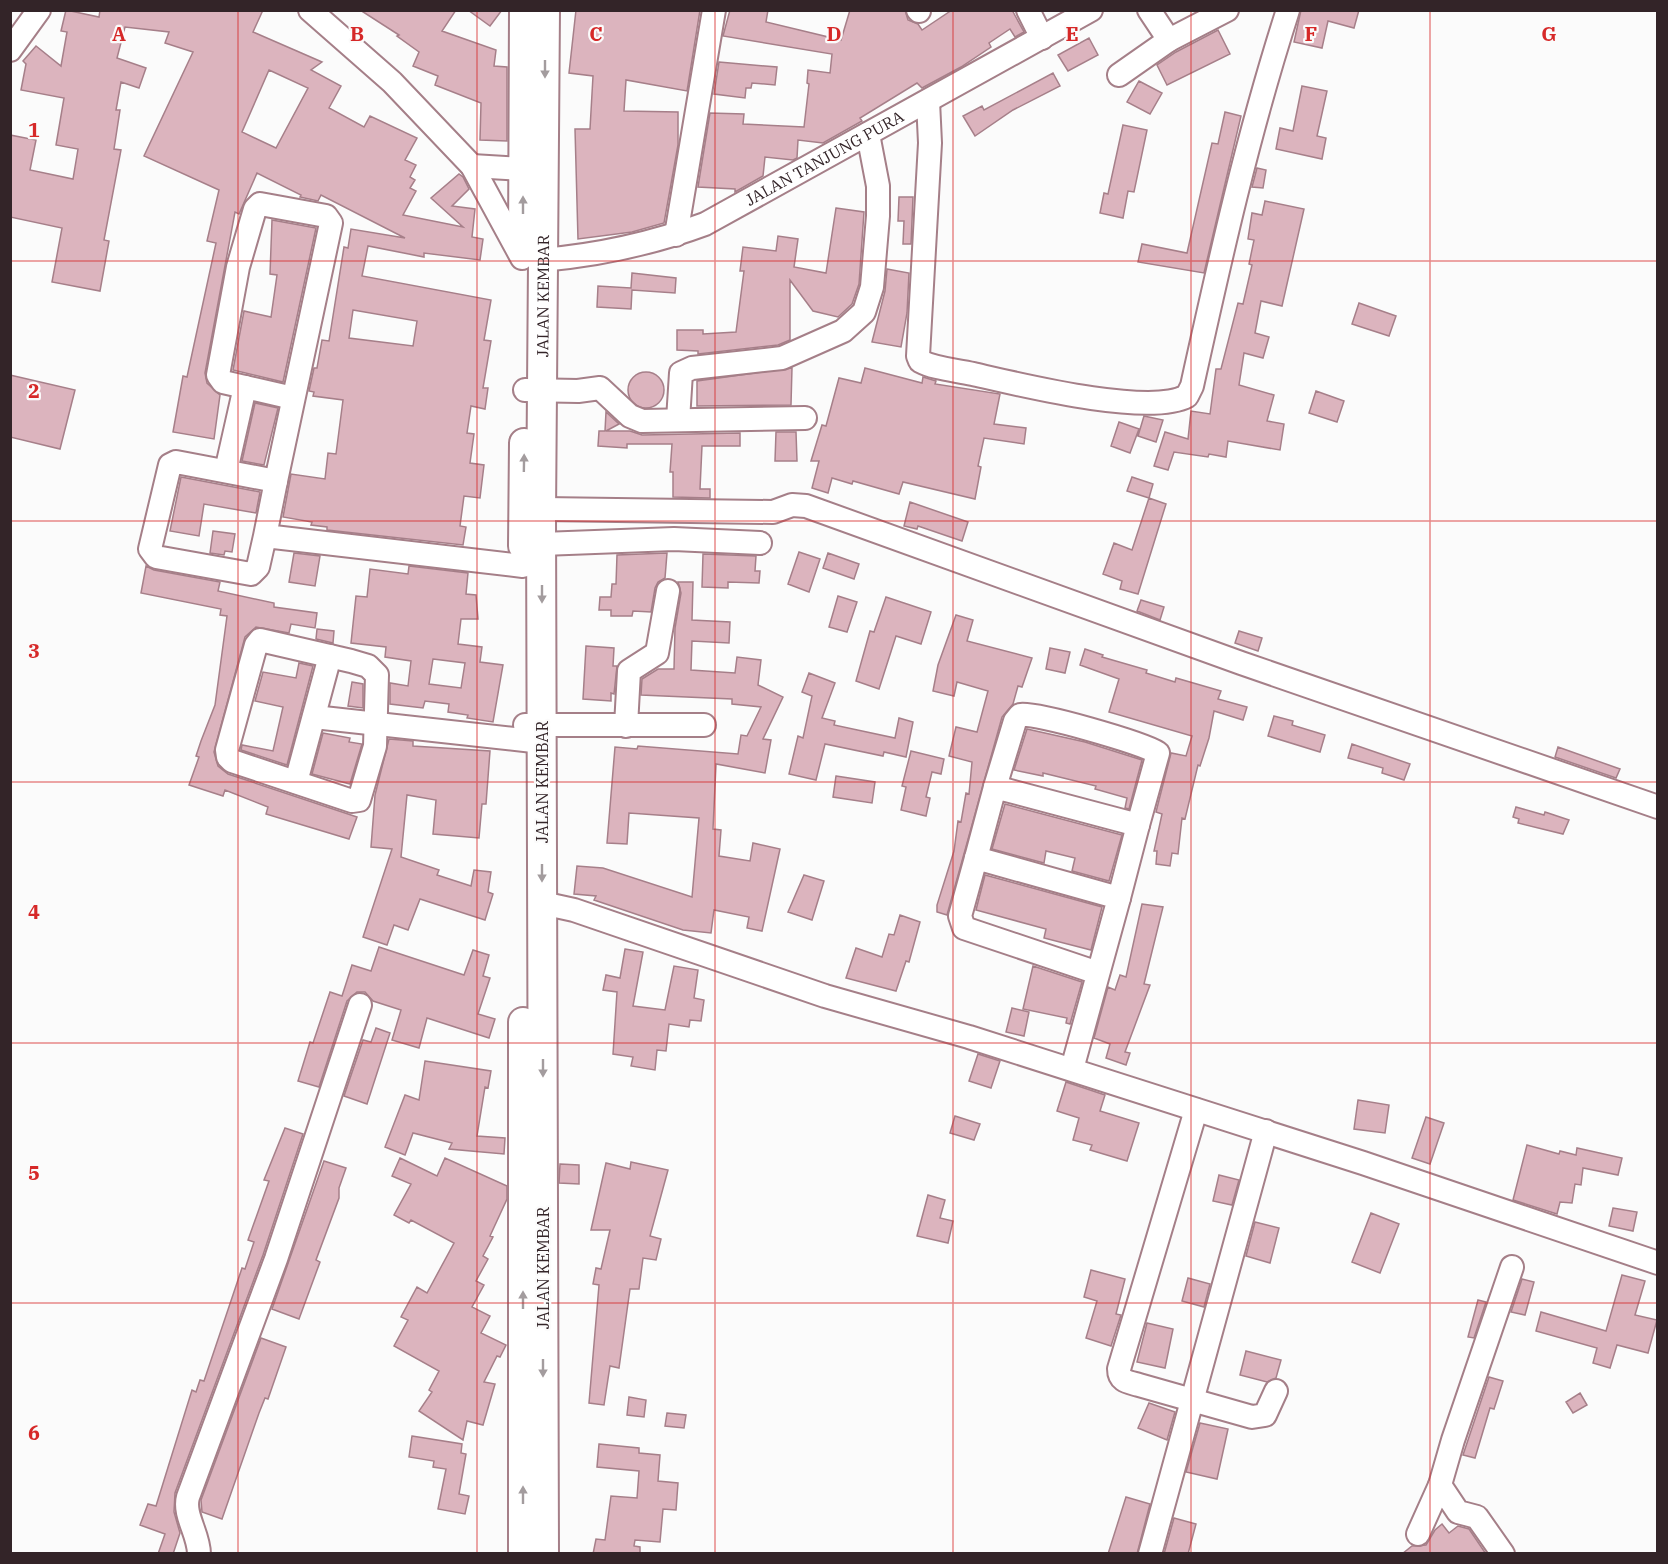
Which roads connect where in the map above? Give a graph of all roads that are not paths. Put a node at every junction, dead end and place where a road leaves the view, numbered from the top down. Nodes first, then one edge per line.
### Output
1 (23, 10) edge
2 (39, 10) edge
3 (309, 10) edge
4 (524, 10) edge
5 (545, 10) edge
6 (714, 10) edge
7 (1028, 10) edge
8 (1091, 10) edge
9 (1149, 10) edge
10 (1227, 10) edge
11 (1288, 10) edge
12 (10, 27) edge
13 (1042, 38) junction
14 (1169, 40) junction
15 (10, 50) edge
16 (1119, 75) dead end
17 (928, 101) junction
18 (868, 134) junction
19 (472, 166) junction
20 (523, 169) junction
21 (676, 235) junction
22 (532, 259) junction
23 (245, 387) junction
24 (541, 390) junction
25 (293, 398) junction
26 (805, 418) dead end
27 (678, 420) junction
28 (226, 471) junction
29 (276, 481) junction
30 (534, 533) junction
31 (266, 536) junction
32 (760, 543) dead end
33 (668, 591) dead end
34 (330, 656) junction
35 (314, 717) junction
36 (375, 724) junction
37 (704, 725) dead end
38 (626, 726) junction
39 (544, 731) junction
40 (296, 782) junction
41 (995, 787) junction
42 (1658, 807) edge
43 (1138, 825) junction
44 (976, 858) junction
45 (1119, 898) junction
46 (558, 907) junction
47 (1098, 973) junction
48 (360, 1005) dead end
49 (1071, 1069) junction
50 (1196, 1110) junction
51 (1266, 1131) junction
52 (1658, 1263) edge
53 (1512, 1267) dead end
54 (1276, 1391) dead end
55 (1194, 1401) junction
56 (1440, 1485) junction
57 (1418, 1534) dead end
58 (199, 1554) edge
59 (523, 1554) edge
60 (544, 1554) edge
61 (1150, 1554) edge
62 (1503, 1554) edge

1 - 12 street
2 - 15 street
3 - 19 street
4 - 20 main road, JALAN KEMBAR
5 -> 22 main road, JALAN KEMBAR
6 - 21 street
7 - 13 street
8 - 13 street, JALAN TANJUNG PURA
9 - 14 street
10 - 14 street
11 - 17 street
13 - 17 street, JALAN TANJUNG PURA
14 - 16 street
17 - 18 street, JALAN TANJUNG PURA
18 - 21 street, JALAN TANJUNG PURA
18 - 27 street
19 - 20 street
19 - 22 street
22 -> 20 main road, JALAN KEMBAR
21 - 22 street, JALAN TANJUNG PURA
22 - 24 main road, JALAN KEMBAR
23 - 25 street
23 - 25 street
23 - 28 street
24 - 27 street
24 - 30 main road, JALAN KEMBAR
25 - 29 street
26 - 27 street
28 - 29 street
28 - 31 street
29 - 31 street
30 - 31 street
30 - 32 street
30 - 39 main road, JALAN KEMBAR
30 - 42 street
33 - 38 street
34 - 35 street
34 - 36 street
34 - 40 street
35 - 36 street
35 - 40 street
36 - 39 street
36 - 40 street
37 - 38 street
38 - 39 street
39 -> 46 main road, JALAN KEMBAR
59 -> 39 main road, JALAN KEMBAR
41 - 43 street
41 - 43 street
41 - 44 street
43 - 45 street
44 - 45 street
44 - 47 street
45 - 47 street
46 - 49 street
46 -> 60 main road, JALAN KEMBAR
47 - 49 street
48 - 58 street
49 - 50 street
50 - 51 street
50 - 55 street
51 - 52 street
51 - 55 street
53 - 56 street
54 - 55 street
55 - 61 street
56 - 57 street
56 - 62 street

